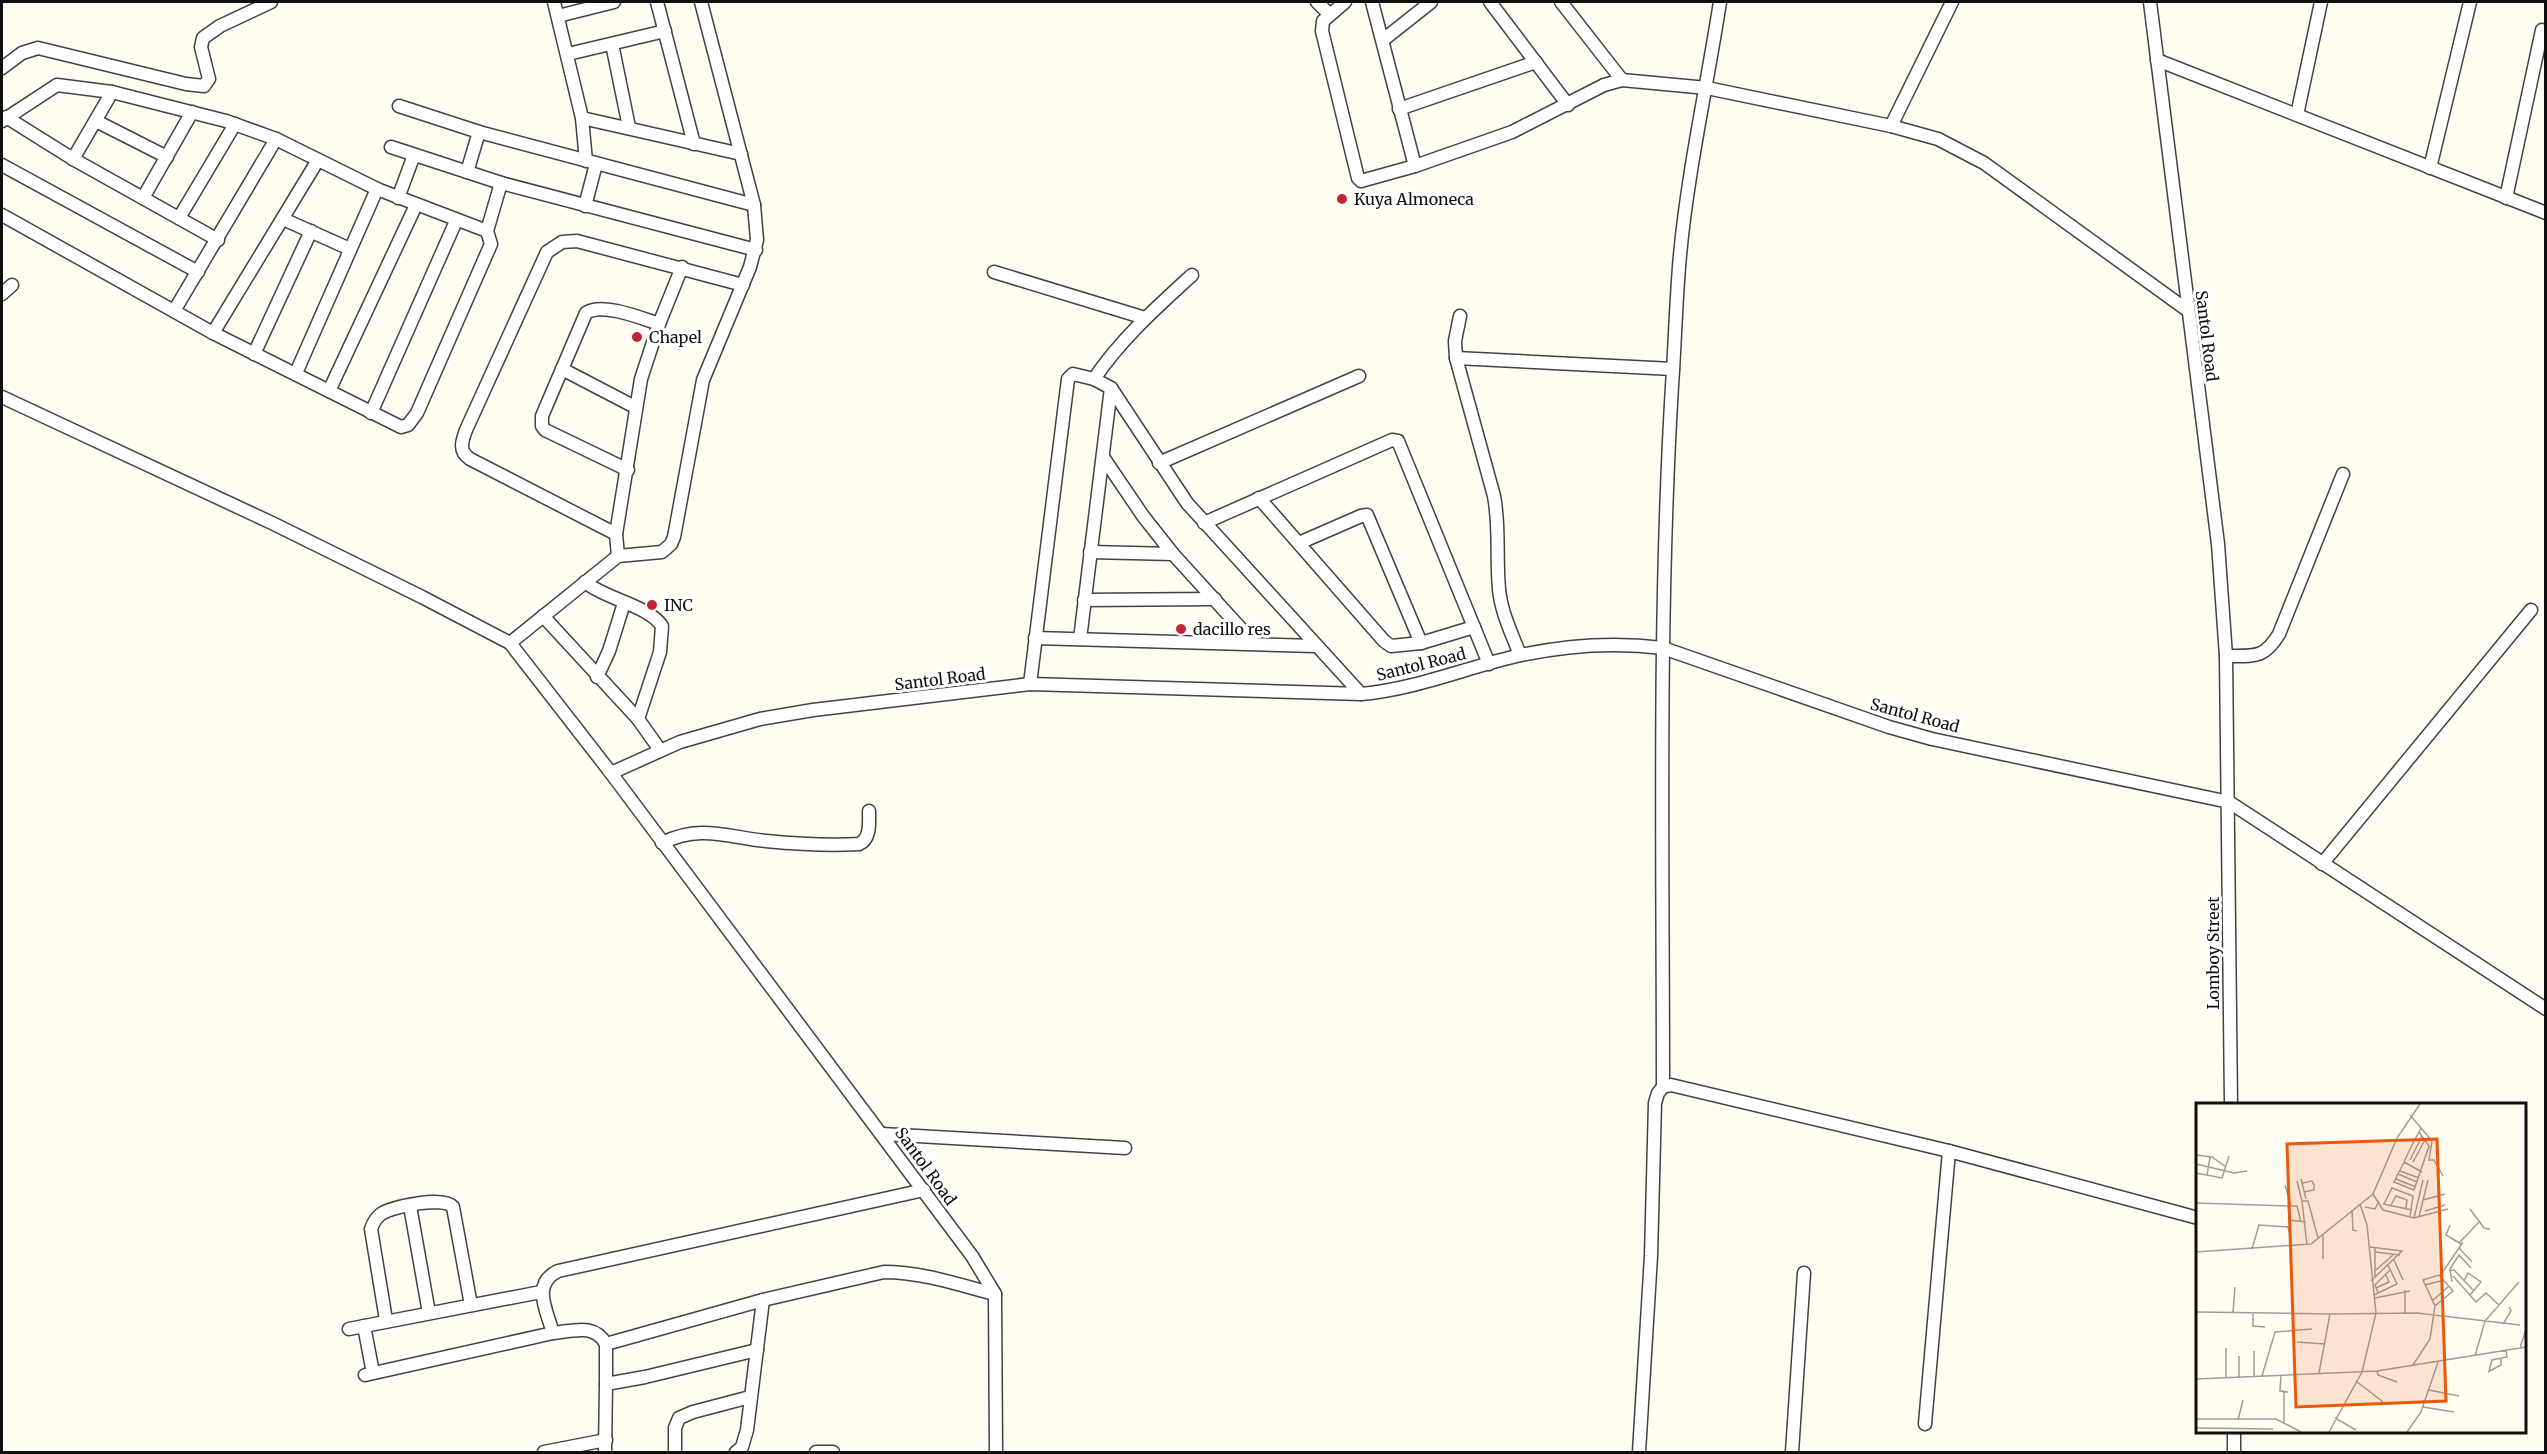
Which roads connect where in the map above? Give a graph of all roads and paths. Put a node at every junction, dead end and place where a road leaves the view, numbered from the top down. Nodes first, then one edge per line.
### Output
1 (271, 2) edge
2 (554, 2) edge
3 (614, 2) edge
4 (657, 2) edge
5 (701, 2) edge
6 (1317, 2) edge
7 (1345, 2) edge
8 (1372, 2) edge
9 (1431, 2) edge
10 (1490, 2) edge
11 (1561, 2) edge
12 (1720, 2) edge
13 (1952, 2) edge
14 (2150, 2) edge
15 (2321, 2) edge
16 (2470, 2) edge
17 (1329, 14) junction
18 (558, 16) junction
19 (2542, 30) dead end
20 (664, 31) junction
21 (1383, 40) junction
22 (612, 44) junction
23 (568, 54) junction
24 (2157, 60) junction
25 (1536, 62) junction
26 (2, 68) edge
27 (1622, 80) junction
28 (1707, 88) junction
29 (112, 92) junction
30 (1568, 105) junction
31 (399, 106) dead end
32 (1399, 109) junction
33 (192, 112) junction
34 (2296, 115) junction
35 (582, 118) junction
36 (4, 119) edge
37 (96, 121) junction
38 (235, 124) junction
39 (1891, 126) junction
40 (629, 127) junction
41 (479, 132) junction
42 (276, 139) junction
43 (693, 144) junction
44 (391, 147) dead end
45 (741, 154) junction
46 (414, 155) junction
47 (167, 158) junction
48 (74, 159) junction
49 (318, 160) junction
50 (591, 162) junction
51 (2, 165) edge
52 (1415, 166) junction
53 (2430, 168) junction
54 (467, 172) junction
55 (501, 183) junction
56 (377, 189) junction
57 (143, 198) junction
58 (398, 198) junction
59 (2506, 198) junction
60 (416, 205) junction
61 (754, 205) junction
62 (585, 206) junction
63 (2546, 213) edge
64 (2, 215) edge
65 (179, 218) junction
66 (283, 219) junction
67 (456, 221) junction
68 (311, 231) junction
69 (486, 231) junction
70 (218, 240) junction
71 (350, 249) junction
72 (756, 250) junction
73 (682, 267) junction
74 (198, 272) junction
75 (994, 272) dead end
76 (1192, 275) dead end
77 (12, 285) dead end
78 (742, 285) junction
79 (2, 294) edge
80 (2187, 310) junction
81 (174, 311) junction
82 (1460, 316) dead end
83 (1145, 318) junction
84 (659, 324) junction
85 (213, 333) junction
86 (254, 354) junction
87 (1456, 358) junction
88 (562, 369) junction
89 (1673, 369) junction
90 (296, 373) junction
91 (1359, 376) dead end
92 (1094, 379) junction
93 (1111, 388) junction
94 (329, 391) junction
95 (2, 397) edge
96 (635, 407) junction
97 (371, 413) junction
98 (1103, 457) junction
99 (1159, 462) junction
100 (628, 470) junction
101 (2343, 474) dead end
102 (1259, 498) junction
103 (1204, 523) junction
104 (616, 534) junction
105 (1299, 543) junction
106 (1090, 552) junction
107 (1173, 554) junction
108 (618, 556) junction
109 (585, 582) junction
110 (1215, 598) junction
111 (1084, 600) junction
112 (624, 603) junction
113 (2531, 610) dead end
114 (543, 616) junction
115 (1474, 627) junction
116 (1035, 638) junction
117 (1080, 639) junction
118 (510, 642) junction
119 (1254, 643) junction
120 (1421, 643) junction
121 (1315, 646) junction
122 (1663, 648) junction
123 (1520, 655) junction
124 (2226, 656) junction
125 (1490, 664) junction
126 (597, 677) junction
127 (1030, 684) junction
128 (1361, 694) junction
129 (638, 719) junction
130 (660, 750) junction
131 (610, 773) junction
132 (2229, 802) junction
133 (869, 811) dead end
134 (662, 843) junction
135 (2322, 864) junction
136 (2546, 1009) edge
137 (1663, 1086) junction
138 (2231, 1103) edge
139 (882, 1134) junction
140 (1125, 1148) dead end
141 (1949, 1150) junction
142 (924, 1190) junction
143 (410, 1206) junction
144 (2196, 1217) edge
145 (1804, 1273) dead end
146 (541, 1292) junction
147 (995, 1294) junction
148 (763, 1300) junction
149 (471, 1305) junction
150 (429, 1313) junction
151 (386, 1320) junction
152 (364, 1326) junction
153 (349, 1329) dead end
154 (553, 1333) junction
155 (606, 1344) junction
156 (757, 1350) junction
157 (606, 1384) junction
158 (750, 1397) junction
159 (1925, 1424) dead end
160 (2234, 1433) edge
161 (605, 1446) edge
162 (544, 1452) edge
163 (675, 1452) edge
164 (736, 1452) edge
165 (816, 1452) edge
166 (833, 1452) edge
167 (996, 1452) edge
168 (1639, 1452) edge
169 (1792, 1452) edge
170 (2234, 1452) edge

1 - 26 street
2 - 18 street
3 - 18 street
4 - 20 street
5 - 45 street
6 - 17 street
7 - 17 street
8 - 21 street
9 - 21 street
10 - 25 street
11 - 27 street
12 - 28 street
13 - 39 street
14 - 24 street, Santol Road
15 - 34 street
16 - 53 street
17 - 52 street
18 - 23 street
19 - 59 street
20 - 22 street
20 - 43 street
21 - 32 street
22 - 23 street
22 - 40 street
23 - 35 street
24 - 34 street
24 - 80 street, Santol Road
25 - 30 street
25 - 32 street
27 - 28 street
27 - 30 street
28 - 39 street
28 - 89 street
29 - 33 street
29 - 36 street
29 - 37 street
30 - 52 street
31 - 41 street
32 - 52 street
33 - 38 street
33 - 47 street
34 - 53 street
35 - 40 street
35 - 50 street
36 - 48 street
37 - 47 street
37 - 48 street
38 - 42 street
38 - 65 street
39 - 80 street
40 - 43 street
41 - 50 street
41 - 54 street
42 - 49 street
42 - 70 street
43 - 45 street
44 - 46 street
45 - 61 street
46 - 54 street
46 - 58 street
47 - 57 street
48 - 57 street
49 - 56 street
49 - 66 street
50 - 61 street
50 - 62 street
51 - 74 street
53 - 59 street
54 - 55 street
55 - 62 street
55 - 69 street
56 - 58 street
56 - 71 street
57 - 65 street
58 - 60 street
59 - 63 street
60 - 67 street
60 - 94 street
61 - 72 street
62 - 72 street
64 - 81 street
65 - 70 street
66 - 68 street
66 - 85 street
67 - 69 street
67 - 97 street
68 - 71 street
68 - 86 street
69 - 97 street
70 - 74 street
71 - 90 street
72 - 78 street
73 - 78 street
73 - 84 street
73 - 104 street
74 - 81 street
75 - 83 street
76 - 83 street
77 - 79 street
78 - 108 street
80 - 124 street, Santol Road
81 - 85 street
82 - 87 street
83 - 92 street
84 - 88 street
84 - 96 street
85 - 86 street
86 - 90 street
87 - 89 street
87 - 123 street
88 - 96 street
88 - 100 street
89 - 122 street
90 - 94 street
91 - 99 street
92 - 93 street
92 - 116 street
93 - 98 street
93 - 99 street
94 - 97 street
95 - 118 street
96 - 100 street
98 - 106 street
98 - 107 street
99 - 103 street
100 - 104 street
101 - 124 street
102 - 103 street
102 - 105 street
102 - 115 street
103 - 121 street
104 - 108 street
105 - 120 street
105 - 120 street
106 - 107 street
106 - 111 street
107 - 110 street
108 - 109 street
109 - 112 street
109 - 114 street
110 - 111 street
110 - 119 street
111 - 117 street
112 - 126 street
112 - 129 street
113 - 135 street
114 - 118 street
114 - 126 street
115 - 120 street
115 - 125 street
116 - 117 street
116 - 127 street
117 - 119 street
118 - 131 street
119 - 121 street
121 - 128 street
122 - 123 street, Santol Road
122 - 132 street, Santol Road
122 - 137 street
123 - 125 street, Santol Road
124 - 132 street, Santol Road
125 - 128 street, Santol Road
126 - 129 street
127 - 128 street, Santol Road
127 - 130 street, Santol Road
129 - 130 street
130 - 131 street, Santol Road
131 - 134 street, Santol Road
132 - 135 street
132 - 138 street, Lomboy Street
133 - 134 street
134 - 139 street, Santol Road
135 - 136 street
137 - 141 street
137 - 168 street
139 - 140 street
139 - 142 street, Santol Road
141 - 144 street
141 - 159 street
142 - 146 street
142 - 147 street, Santol Road
143 - 149 street
143 - 150 street
143 - 151 street
145 - 169 street
146 - 149 street
146 - 154 street
147 - 148 street
147 - 167 street
148 - 155 street
148 - 156 street
149 - 150 street
150 - 151 street
151 - 152 street
152 - 153 street
152 - 154 street
154 - 155 street
155 - 157 street
156 - 157 street
156 - 158 street
157 - 161 street
158 - 163 street
158 - 164 street
160 - 170 street
161 - 162 street
165 - 166 street

